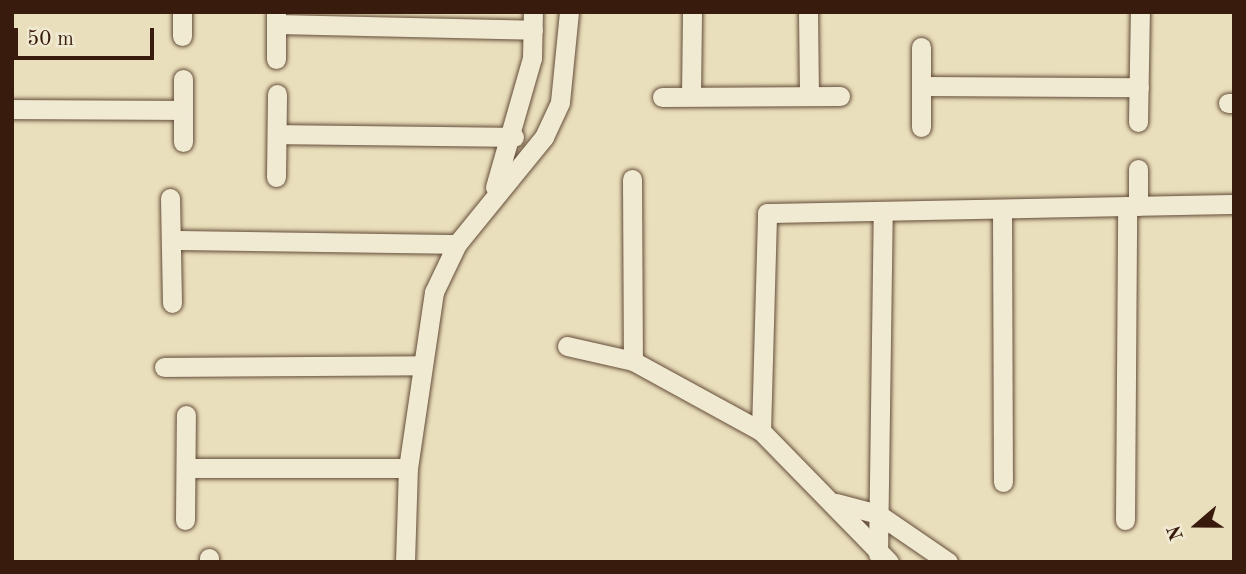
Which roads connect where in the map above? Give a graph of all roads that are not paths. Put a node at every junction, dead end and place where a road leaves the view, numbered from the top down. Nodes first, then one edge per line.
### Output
1 (182, 12) edge
2 (569, 12) edge
3 (692, 12) edge
4 (808, 12) edge
5 (1140, 12) edge
6 (276, 18) edge
7 (533, 21) edge
8 (182, 36) dead end
9 (921, 47) dead end
10 (275, 58) dead end
11 (183, 79) dead end
12 (921, 86) junction
13 (1139, 87) junction
14 (277, 94) dead end
15 (691, 96) junction
16 (809, 96) junction
17 (840, 96) dead end
18 (662, 97) dead end
19 (12, 109) edge
20 (182, 110) junction
21 (1138, 122) dead end
22 (921, 127) dead end
23 (277, 134) junction
24 (514, 137) junction
25 (183, 142) dead end
26 (1138, 169) dead end
27 (276, 177) dead end
28 (632, 179) dead end
29 (170, 198) dead end
30 (489, 201) junction
31 (1234, 204) edge
32 (1133, 206) junction
33 (1002, 209) junction
34 (883, 211) junction
35 (171, 240) junction
36 (457, 244) junction
37 (172, 303) dead end
38 (566, 346) dead end
39 (633, 361) junction
40 (419, 365) junction
41 (164, 367) dead end
42 (187, 415) dead end
43 (761, 431) junction
44 (186, 468) junction
45 (408, 468) junction
46 (1003, 482) dead end
47 (836, 503) junction
48 (878, 514) junction
49 (185, 520) dead end
50 (1125, 520) dead end
51 (884, 558) edge
52 (937, 559) edge
53 (405, 562) edge

1 - 8 street
2 - 30 street
3 - 15 street
4 - 16 street
5 - 13 street
6 - 7 street
6 - 10 street
7 - 24 street
9 - 12 street
11 - 20 street
12 - 13 street
12 - 22 street
13 - 21 street
14 - 23 street
15 - 16 street
15 - 18 street
16 - 17 street
19 - 20 street
20 - 25 street
23 - 24 street
23 - 27 street
24 - 30 street
26 - 32 street
28 - 39 street
29 - 35 street
30 - 36 street
31 - 32 street
32 - 33 street
32 - 50 street
33 - 34 street
33 - 46 street
34 - 43 street
34 - 48 street
35 - 36 street
35 - 37 street
36 - 40 street
38 - 39 street
39 - 43 street
40 - 41 street
40 - 45 street
42 - 44 street
43 - 47 street
44 - 45 street
44 - 49 street
45 - 53 street
47 - 48 street
47 - 51 street
48 - 51 street
48 - 52 street

